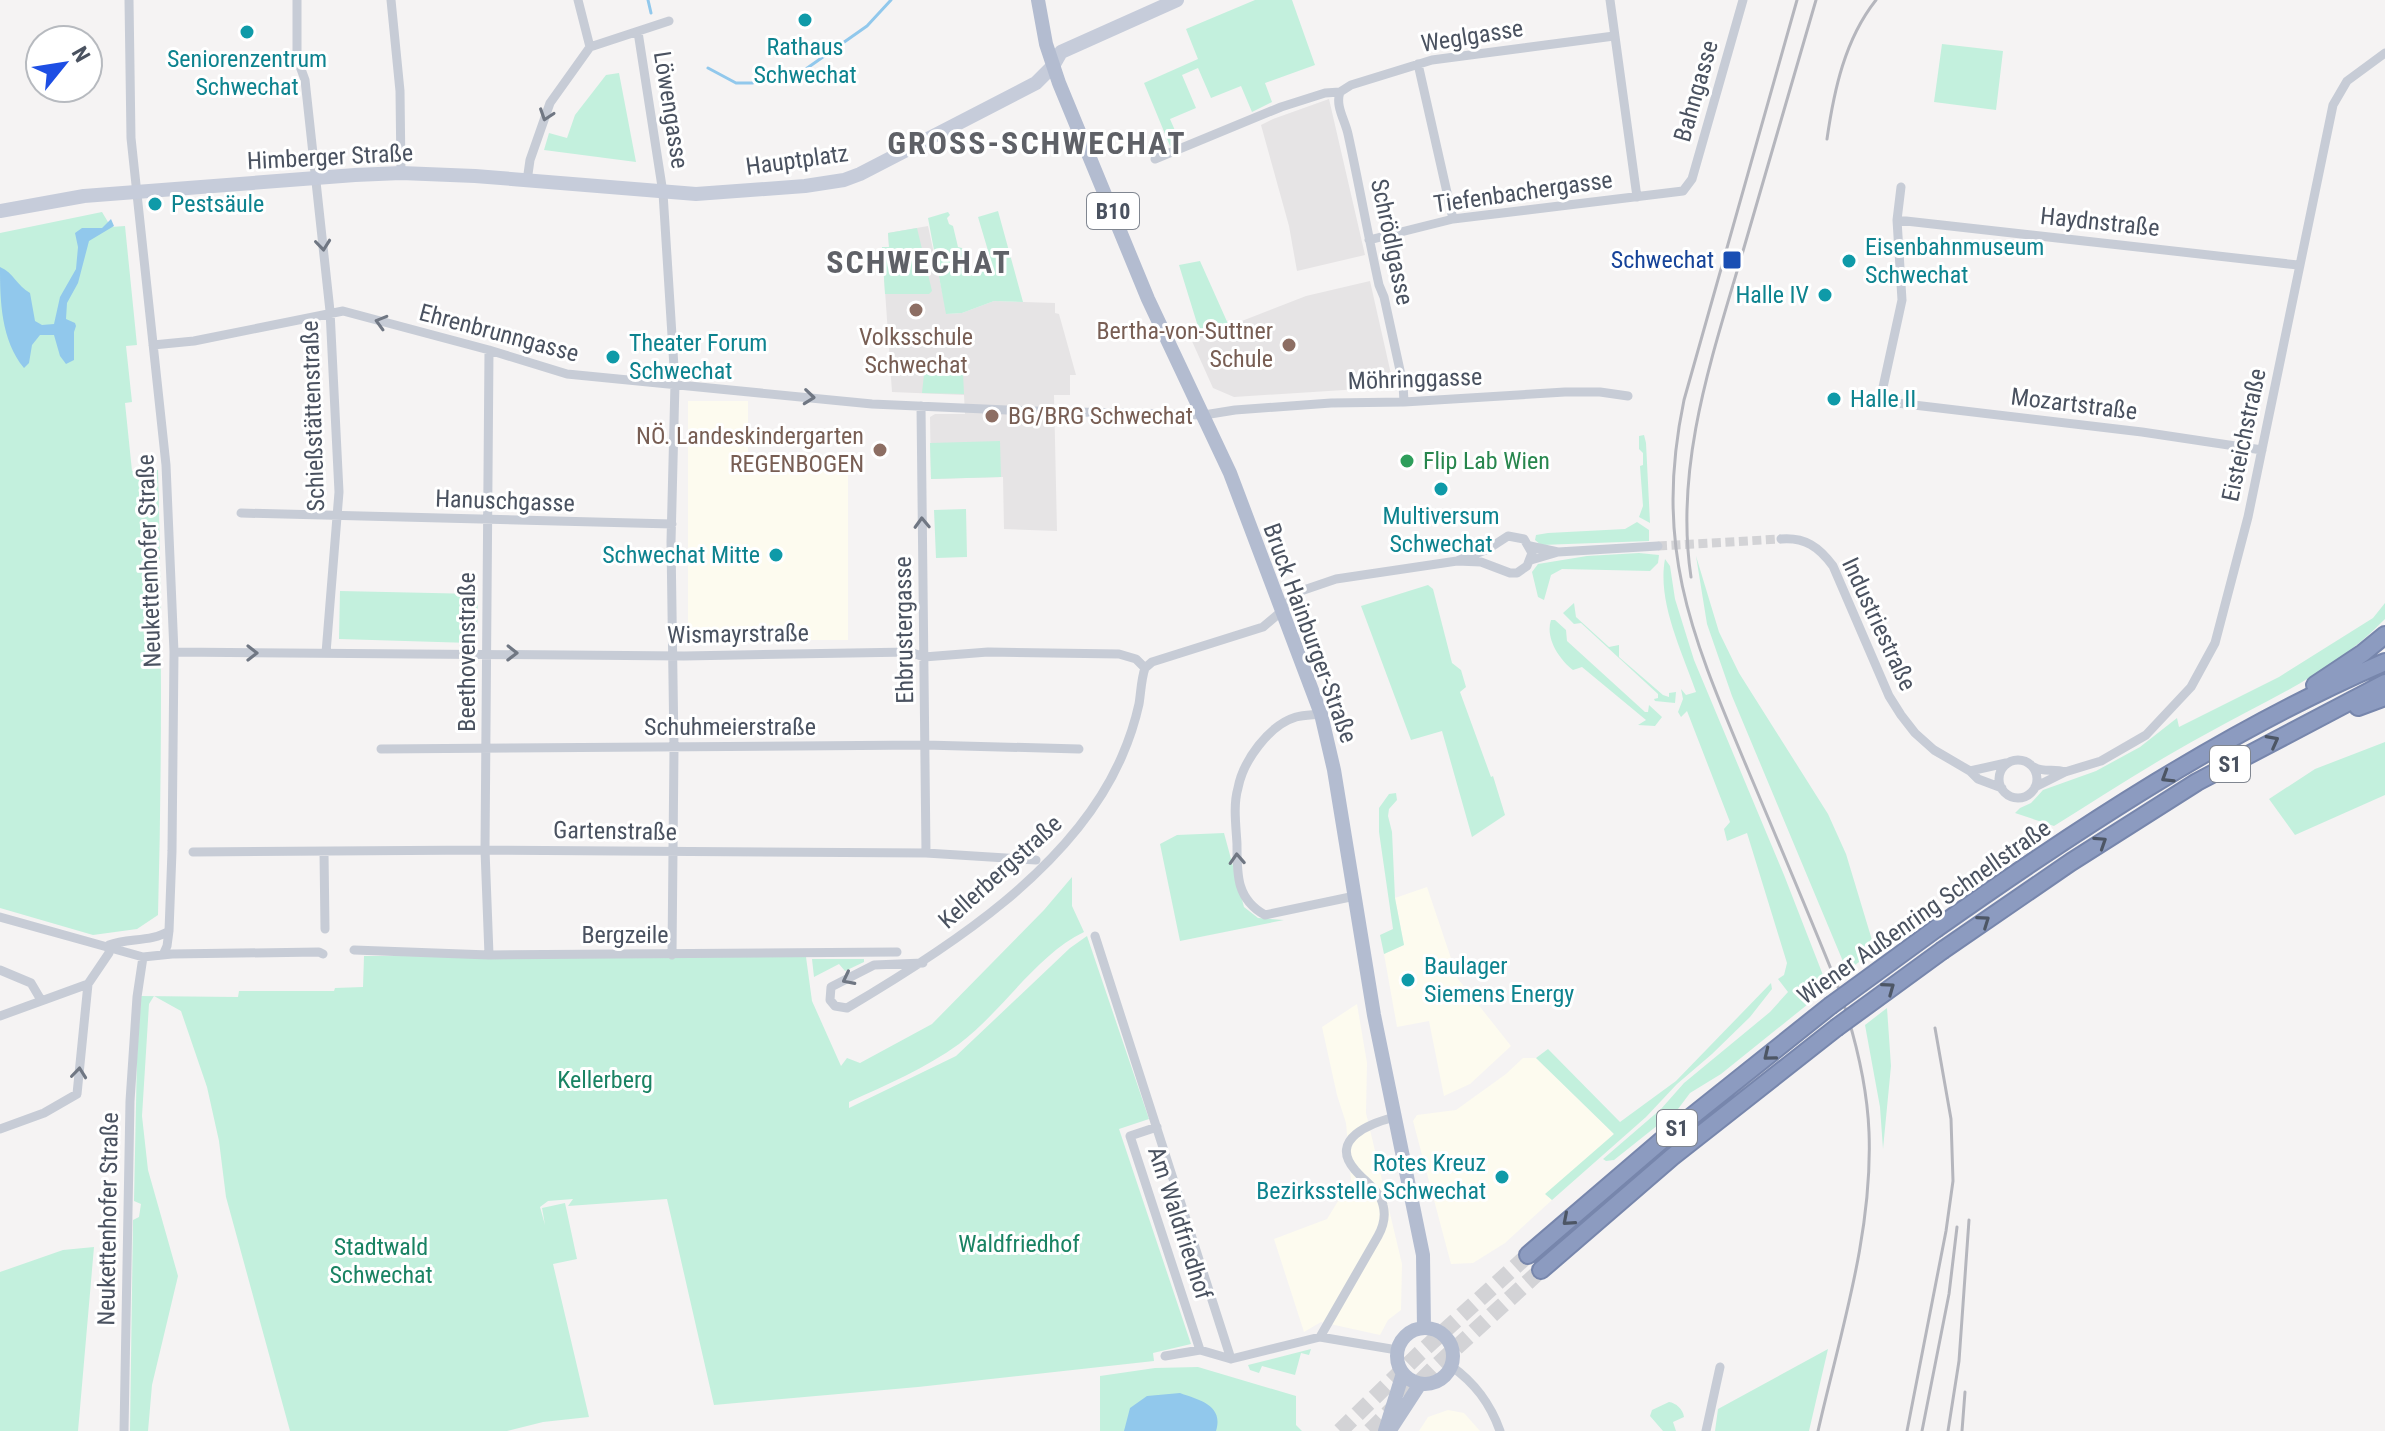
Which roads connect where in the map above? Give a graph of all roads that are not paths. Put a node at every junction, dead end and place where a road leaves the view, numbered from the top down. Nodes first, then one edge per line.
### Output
1 (129, 0) edge
2 (297, 0) edge
3 (391, 0) edge
4 (578, 0) edge
5 (1038, 0) edge
6 (1177, 0) edge
7 (1610, 0) edge
8 (1743, 0) edge
9 (669, 21) dead end
10 (638, 32) junction
11 (1614, 36) junction
12 (590, 47) junction
13 (2385, 53) edge
14 (1418, 64) junction
15 (1053, 66) junction
16 (1340, 92) junction
17 (1155, 159) dead end
18 (401, 173) junction
19 (316, 178) junction
20 (527, 181) junction
21 (1901, 187) dead end
22 (135, 191) junction
23 (1683, 191) joint
24 (663, 193) junction
25 (1637, 197) junction
26 (0, 211) edge
27 (1453, 219) junction
28 (1897, 220) junction
29 (1369, 240) junction
30 (2298, 265) junction
31 (330, 311) junction
32 (153, 345) junction
33 (489, 350) junction
34 (675, 383) junction
35 (1628, 396) dead end
36 (1404, 402) junction
37 (921, 406) junction
38 (1204, 415) junction
39 (2262, 450) junction
40 (241, 513) dead end
41 (338, 515) junction
42 (487, 521) junction
43 (672, 524) junction
44 (1781, 539) tunnel mouth
45 (1498, 542) junction
46 (1530, 546) junction
47 (1658, 546) tunnel mouth
48 (1558, 552) junction
49 (1531, 560) junction
50 (1457, 561) junction
51 (1499, 567) junction
52 (1283, 610) junction
53 (2385, 635) edge
54 (174, 652) junction
55 (326, 653) junction
56 (486, 653) junction
57 (673, 656) junction
58 (924, 657) junction
59 (2385, 662) edge
60 (1145, 668) junction
61 (2385, 683) edge
62 (2385, 697) edge
63 (2330, 710) junction
64 (2284, 712) junction
65 (1321, 714) junction
66 (925, 745) junction
67 (487, 747) junction
68 (674, 748) junction
69 (381, 749) dead end
70 (1079, 749) dead end
71 (2008, 762) junction
72 (2034, 767) junction
73 (1970, 771) junction
74 (2065, 772) junction
75 (2035, 787) junction
76 (2002, 788) junction
77 (485, 850) junction
78 (193, 852) dead end
79 (324, 852) junction
80 (673, 852) junction
81 (926, 853) junction
82 (1036, 860) dead end
83 (1355, 896) junction
84 (0, 917) edge
85 (325, 929) dead end
86 (169, 931) junction
87 (1095, 936) dead end
88 (109, 945) junction
89 (354, 950) dead end
90 (897, 952) dead end
91 (323, 954) dead end
92 (163, 955) junction
93 (489, 955) junction
94 (672, 955) junction
95 (143, 957) junction
96 (923, 963) junction
97 (0, 970) edge
98 (88, 984) junction
99 (41, 1000) junction
100 (0, 1016) edge
101 (1395, 1117) junction
102 (1157, 1127) junction
103 (0, 1129) edge
104 (1528, 1255) tunnel mouth
105 (1541, 1270) tunnel mouth
106 (1424, 1328) junction
107 (1320, 1337) junction
108 (1200, 1350) junction
109 (1397, 1350) junction
110 (1165, 1356) dead end
111 (1231, 1359) junction
112 (1451, 1366) junction
113 (1720, 1367) dead end
114 (1403, 1373) junction
115 (1420, 1384) junction
116 (124, 1431) edge
117 (1387, 1431) edge
118 (1500, 1431) edge
119 (1706, 1431) edge

1 - 22 street, Neukettenhofer Straße
2 - 19 street, Schießstättenstraße
3 - 18 street
4 - 12 street
5 - 15 main road, B10
6 - 15 main road, Hauptplatz
7 - 11 street
8 - 23 street, Bahngasse
9 - 10 street
10 - 12 street
10 - 24 street, Löwengasse
11 - 14 street, Weglgasse
11 - 25 street
12 -> 20 street
13 - 30 street, Eisteichstraße
14 - 16 street, Weglgasse
14 - 27 street
15 - 24 main road, Hauptplatz
15 - 38 main road, Bruck Hainburger-Straße / B10
16 - 17 street, Weglgasse
16 - 29 street, Schrödlgasse
18 - 19 main road, Himberger Straße
18 - 20 main road, Himberger Straße
19 - 22 main road, Himberger Straße
19 -> 31 street, Schießstättenstraße
20 - 24 main road, Himberger Straße
21 - 28 street
22 - 26 main road, Himberger Straße
22 - 32 street, Neukettenhofer Straße
23 - 25 street, Tiefenbachergasse
24 - 34 street, Löwengasse
25 - 27 street, Tiefenbachergasse
27 - 29 street, Tiefenbachergasse
28 - 30 street, Haydnstraße
28 - 39 street, Mozartstraße
29 - 36 street, Schrödlgasse
30 - 39 street, Eisteichstraße
31 - 32 street, Ehrenbrunngasse
33 -> 31 street, Ehrenbrunngasse
31 - 41 street, Schießstättenstraße
32 - 54 street, Neukettenhofer Straße
33 - 34 street, Ehrenbrunngasse
33 - 42 street, Beethovenstraße
34 -> 37 street, Ehrenbrunngasse
34 - 43 street, Löwengasse
35 - 36 street, Möhringgasse
36 - 38 street, Möhringgasse
37 - 38 street, Ehrenbrunngasse
58 -> 37 street, Ehbrustergasse
38 - 52 main road, Bruck Hainburger-Straße / B10
39 - 74 street, Eisteichstraße
40 - 41 street, Hanuschgasse
41 - 42 street, Hanuschgasse
41 - 55 street, Schießstättenstraße
42 - 43 street, Hanuschgasse
42 - 56 street, Beethovenstraße
43 - 57 street, Löwengasse
44 - 73 street, Industriestraße
45 - 46 street
45 - 50 street
45 - 51 street
46 - 48 street
46 - 49 street
47 - 48 street
48 - 49 street
49 - 51 street
50 - 51 street
50 - 52 street
52 - 60 street
52 - 65 main road, Bruck Hainburger-Straße / B10
53 - 64 highway
54 -> 55 street, Wismayrstraße
54 - 86 street, Neukettenhofer Straße
55 - 56 street, Wismayrstraße
56 -> 57 street, Wismayrstraße
56 - 67 street, Beethovenstraße
57 - 58 street, Wismayrstraße
57 - 68 street, Löwengasse
58 - 60 street, Wismayrstraße
58 - 66 street, Ehbrustergasse
59 - 64 highway, Wiener Außenring Schnellstraße / S1
60 - 96 street, Kellerbergstraße
61 - 63 highway, Wiener Außenring Schnellstraße / S1
62 - 63 highway
105 -> 63 highway, Wiener Außenring Schnellstraße / S1, bridge
64 -> 104 highway, Wiener Außenring Schnellstraße / S1, bridge
65 - 83 main road, Bruck Hainburger-Straße / B10
83 -> 65 street
66 - 68 street, Schuhmeierstraße
66 - 70 street, Schuhmeierstraße
66 - 81 street, Ehbrustergasse
67 - 68 street, Schuhmeierstraße
67 - 69 street, Schuhmeierstraße
67 - 77 street, Beethovenstraße
68 - 80 street, Löwengasse
71 - 72 street
71 - 73 street
71 - 76 street
72 - 74 street, Eisteichstraße
72 - 75 street
73 - 76 street, Industriestraße
74 - 75 street, Eisteichstraße
75 - 76 street
77 - 79 street, Gartenstraße
77 - 80 street, Gartenstraße
77 - 93 street, Beethovenstraße
78 - 79 street, Gartenstraße
79 - 85 street
80 - 81 street, Gartenstraße
80 - 94 street, Löwengasse
81 - 82 street, Gartenstraße
83 - 101 main road, Bruck Hainburger-Straße / B10
84 - 88 street
86 - 88 street
86 - 92 street, Neukettenhofer Straße
87 - 102 street, Am Waldfriedhof
88 - 95 street
88 - 98 street
89 - 93 street, Bergzeile
90 - 94 street, Bergzeile
91 - 92 street
92 - 95 street
93 - 94 street, Bergzeile
95 - 116 street, Neukettenhofer Straße
96 -> 96 street, Kellerbergstraße
97 - 99 street
98 - 99 street
103 -> 98 street
99 - 100 street
101 - 106 main road, Bruck Hainburger-Straße / B10
101 - 107 street
102 - 108 street, Am Waldfriedhof
102 - 111 street, Am Waldfriedhof
106 - 109 main road
106 - 112 main road
107 - 109 street
107 - 111 street
108 - 110 street
108 - 111 street
109 - 114 main road
112 - 115 main road
112 - 118 street
113 - 119 street
114 - 115 main road
114 - 117 main road
115 - 117 main road

